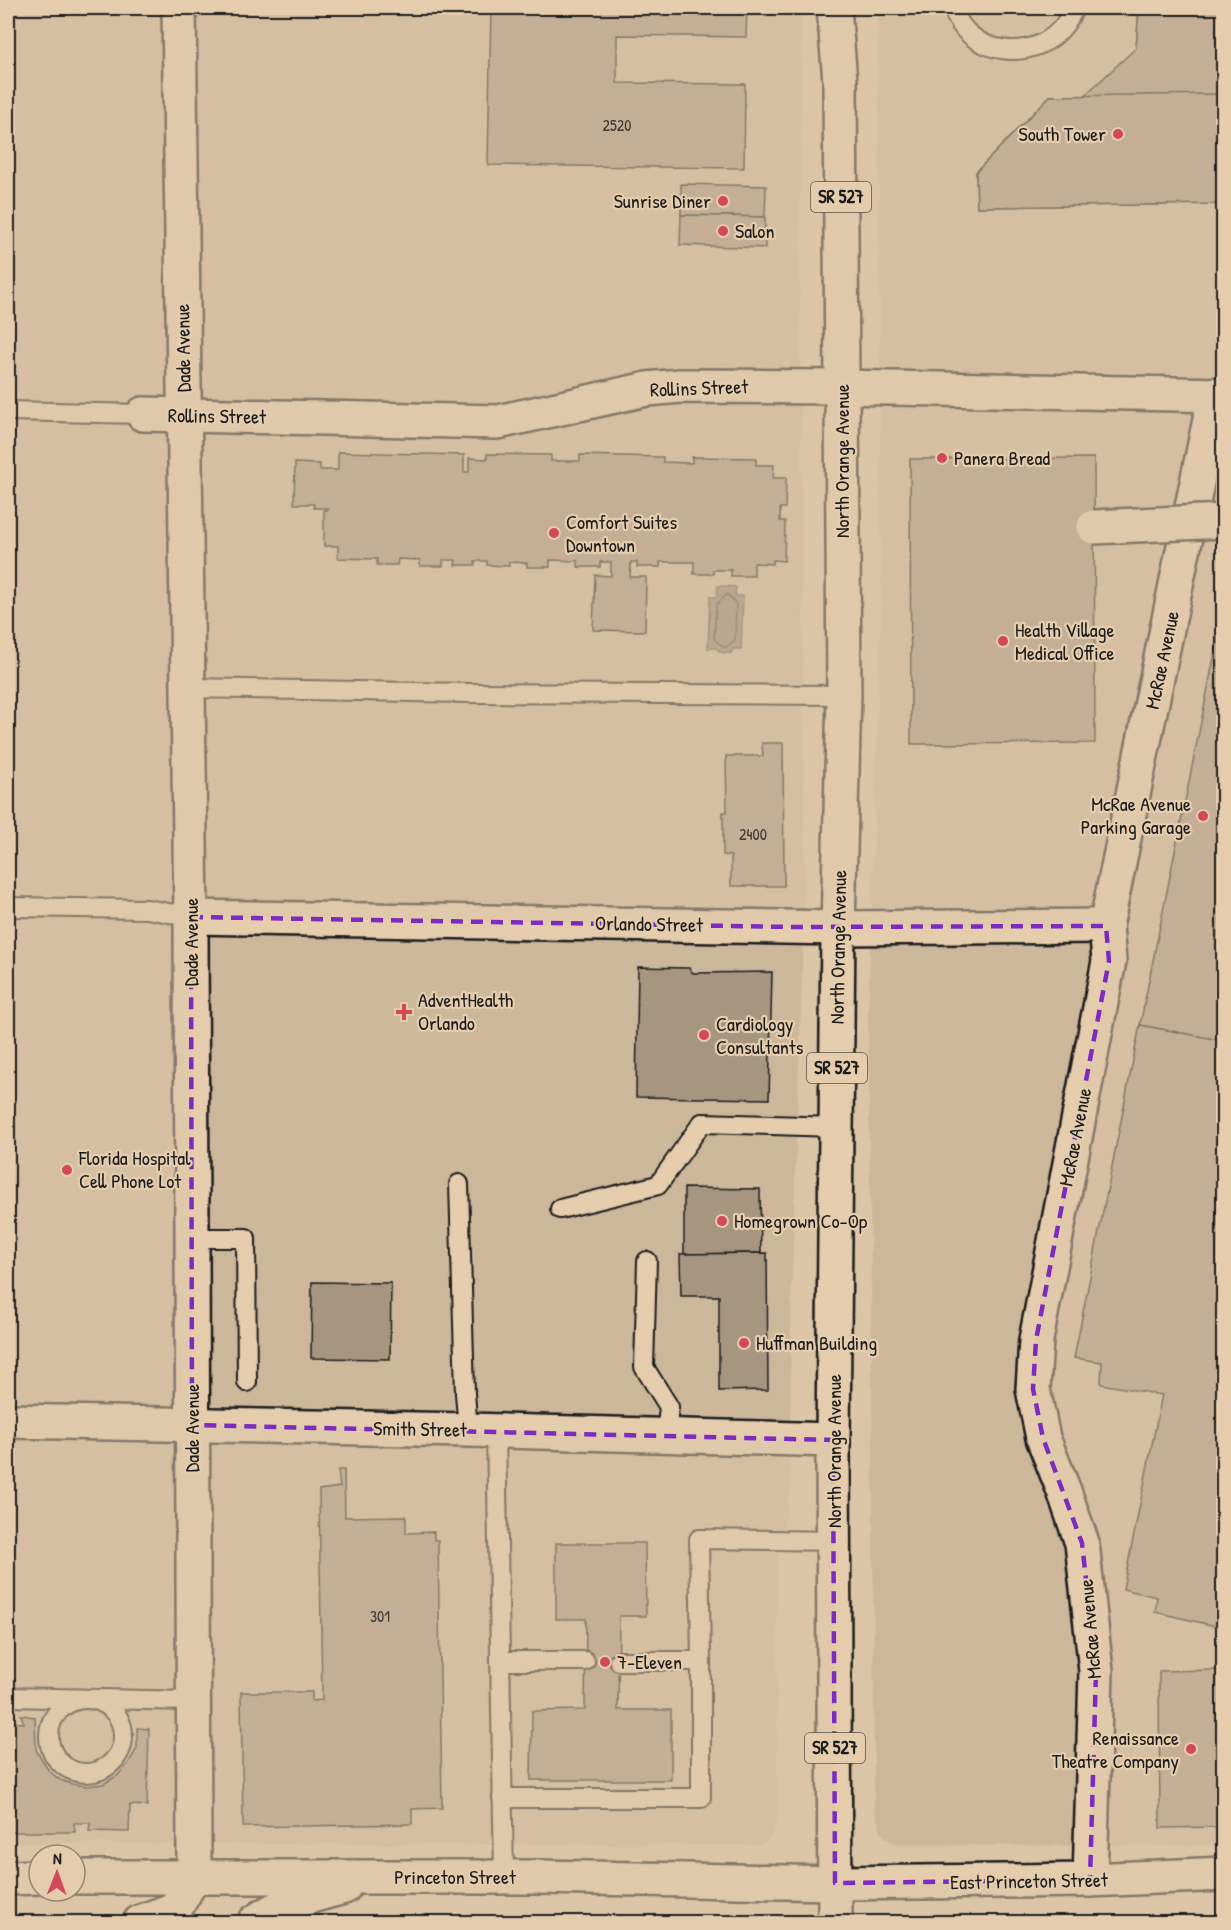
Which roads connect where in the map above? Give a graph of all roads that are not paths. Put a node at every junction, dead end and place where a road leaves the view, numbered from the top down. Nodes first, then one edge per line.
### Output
1 (179, 8) edge
2 (834, 8) edge
3 (952, 8) edge
4 (1074, 8) edge
5 (841, 387) junction
6 (1219, 395) edge
7 (8, 411) edge
8 (143, 414) joint
9 (183, 415) junction
10 (1224, 521) edge
11 (1094, 527) dead end
12 (187, 688) junction
13 (844, 695) junction
14 (8, 906) edge
15 (191, 917) junction
16 (1106, 926) junction
17 (838, 928) junction
18 (836, 1127) junction
19 (459, 1185) dead end
20 (560, 1209) dead end
21 (192, 1238) junction
22 (647, 1261) dead end
23 (247, 1382) dead end
24 (8, 1422) edge
25 (192, 1425) junction
26 (482, 1431) junction
27 (666, 1436) junction
28 (833, 1440) junction
29 (834, 1541) junction
30 (500, 1661) junction
31 (585, 1661) dead end
32 (619, 1661) dead end
33 (701, 1661) junction
34 (8, 1697) edge
35 (86, 1699) junction
36 (193, 1701) junction
37 (502, 1798) junction
38 (1224, 1875) edge
39 (194, 1876) junction
40 (27, 1877) edge
41 (87, 1877) edge
42 (504, 1877) junction
43 (8, 1878) edge
44 (1090, 1880) junction
45 (835, 1883) junction
46 (274, 1907) edge
47 (140, 1923) edge
48 (835, 1923) edge

1 - 9 street, Dade Avenue
2 - 5 street, North Orange Avenue / SR 527
3 - 4 lane
5 - 6 street, Rollins Street
5 - 9 street, Rollins Street
5 - 13 street, North Orange Avenue / SR 527
6 - 16 street, McRae Avenue
7 - 8 lane
8 - 9 street, Rollins Street
9 - 12 street, Dade Avenue
10 - 11 street, bridge
12 - 13 lane
12 - 15 street, Dade Avenue
13 - 17 street, North Orange Avenue / SR 527
14 - 15 lane
15 - 17 street, Orlando Street
15 - 21 street, Dade Avenue
16 - 17 street, Orlando Street
16 - 44 street, McRae Avenue
17 - 18 street, North Orange Avenue / SR 527
18 - 20 lane
18 - 28 street, North Orange Avenue / SR 527
19 - 26 lane
21 - 23 lane
21 - 25 street, Dade Avenue
22 - 27 lane
24 - 25 street, Smith Street
25 - 26 street, Smith Street
25 - 36 street, Dade Avenue
26 - 27 street, Smith Street
26 - 30 lane
27 - 28 street, Smith Street
28 - 29 street, North Orange Avenue / SR 527
29 - 33 lane
29 - 45 street, North Orange Avenue / SR 527
30 - 31 lane
30 - 37 lane
32 - 33 lane
33 - 37 lane
34 - 35 lane
35 - 35 lane
35 - 36 lane
36 - 39 street, Dade Avenue
37 - 42 lane
38 - 44 street, East Princeton Street
39 - 41 street
39 - 46 street
39 - 47 street
40 - 43 street
42 - 45 street, Princeton Street
42 - 46 street, Princeton Street
44 - 45 street, East Princeton Street
45 - 48 street, North Orange Avenue / SR 527

